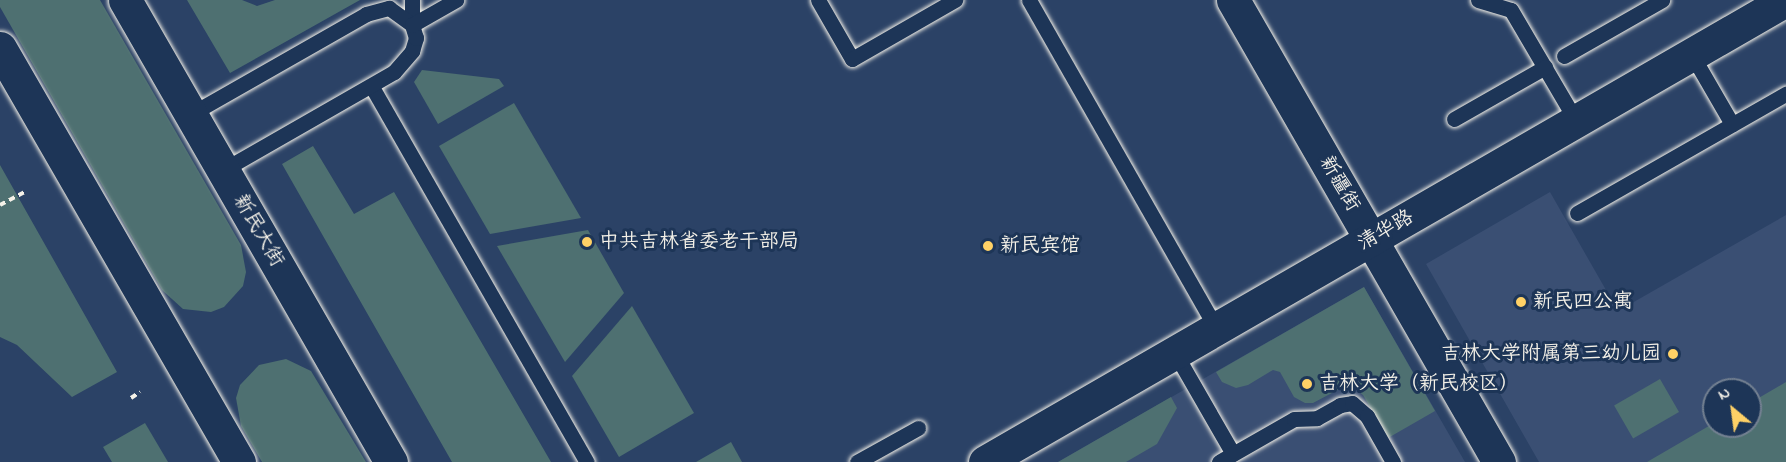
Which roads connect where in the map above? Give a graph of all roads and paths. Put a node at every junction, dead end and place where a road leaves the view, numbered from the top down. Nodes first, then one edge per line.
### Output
1 (125, 0) edge
2 (412, 0) edge
3 (456, 0) edge
4 (818, 0) edge
5 (955, 0) edge
6 (1029, 0) edge
7 (1233, 0) edge
8 (1478, 0) edge
9 (1662, 0) edge
10 (1777, 2) edge
11 (412, 25) junction
12 (0, 48) edge
13 (1692, 55) junction
14 (1564, 56) dead end
15 (1545, 67) junction
16 (372, 87) junction
17 (1786, 94) edge
18 (191, 114) junction
19 (1454, 119) dead end
20 (1576, 121) junction
21 (1732, 124) junction
22 (223, 170) junction
23 (26, 191) dead end
24 (0, 205) edge
25 (1576, 213) dead end
26 (1371, 240) junction
27 (1216, 328) junction
28 (1175, 353) junction
29 (141, 392) dead end
30 (131, 398) dead end
31 (918, 428) dead end
32 (1233, 454) junction
33 (239, 462) edge
34 (391, 462) edge
35 (587, 462) edge
36 (857, 462) edge
37 (985, 462) edge
38 (1219, 462) edge
39 (1393, 462) edge
40 (1499, 462) edge

1 - 18 street, 新民大街
2 - 11 lane
3 - 11 lane
4 - 5 lane
6 - 27 lane
7 - 26 street, 新疆街
8 - 15 lane
9 - 14 lane
10 - 13 street, 清华路
11 - 16 lane
11 - 18 lane
12 - 33 street
13 - 20 street, 清华路
13 - 21 lane
15 - 19 lane
15 - 20 lane
16 - 22 lane
16 - 35 lane
17 - 21 lane
18 - 22 street, 新民大街
20 - 26 street, 清华路
21 - 25 lane
22 - 34 street, 新民大街
23 - 24 path
26 - 27 street, 清华路
26 - 40 street, 新疆街
27 - 28 street, 清华路
28 - 32 lane
28 - 37 street, 清华路
29 - 30 path
31 - 36 lane
32 - 38 lane
32 - 39 lane

